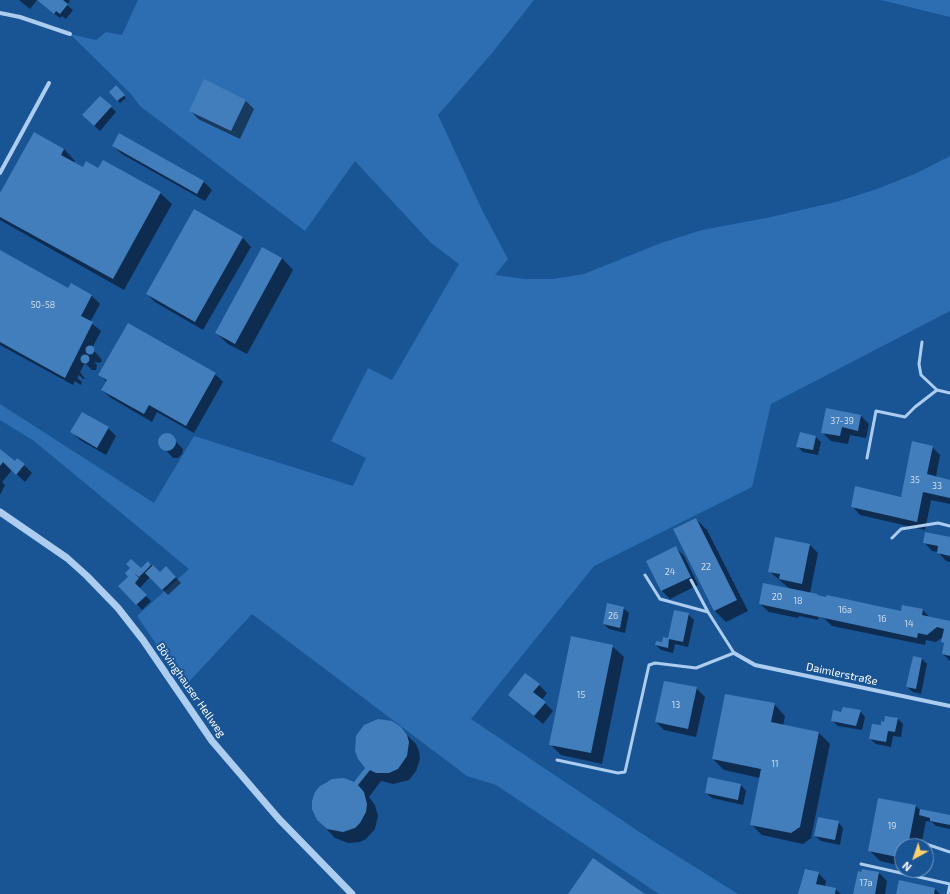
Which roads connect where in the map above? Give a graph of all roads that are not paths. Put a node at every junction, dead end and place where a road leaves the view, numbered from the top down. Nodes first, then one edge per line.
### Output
1 (0, 12) edge
2 (70, 34) dead end
3 (49, 83) dead end
4 (0, 173) edge
5 (922, 342) dead end
6 (937, 390) junction
7 (950, 393) edge
8 (867, 458) dead end
9 (0, 512) edge
10 (950, 526) edge
11 (892, 538) dead end
12 (645, 575) dead end
13 (691, 580) dead end
14 (708, 612) junction
15 (734, 653) junction
16 (950, 706) edge
17 (557, 760) dead end
18 (934, 847) edge
19 (950, 852) edge
20 (861, 864) dead end
21 (950, 884) edge
22 (352, 894) edge
23 (948, 894) edge

1 - 2 street
3 - 4 street
5 - 6 lane
6 - 7 lane
6 - 8 lane
9 - 22 street, Bövinghauser Hellweg
10 - 11 lane
12 - 14 lane
13 - 14 lane
14 - 15 lane
15 - 16 street, Daimlerstraße
15 - 17 lane
18 - 19 lane
20 - 21 lane
21 - 23 lane

